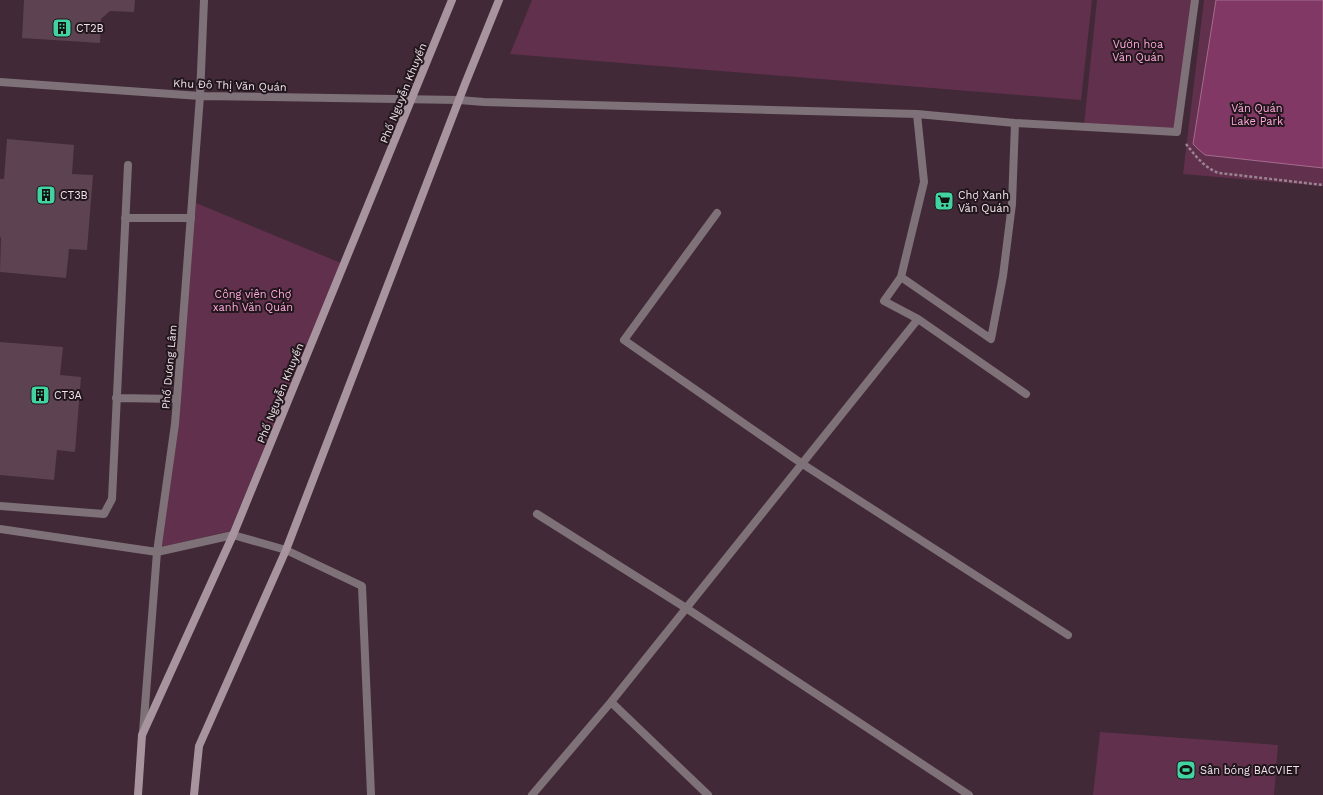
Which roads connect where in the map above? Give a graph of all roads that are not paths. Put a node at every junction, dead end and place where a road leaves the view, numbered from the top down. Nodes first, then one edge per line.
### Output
1 (204, 0) edge
2 (452, 0) edge
3 (499, 0) edge
4 (1194, 0) edge
5 (0, 82) edge
6 (200, 96) junction
7 (412, 100) junction
8 (459, 100) junction
9 (917, 114) junction
10 (1015, 123) junction
11 (128, 164) dead end
12 (717, 213) dead end
13 (126, 218) junction
14 (191, 218) junction
15 (901, 277) junction
16 (918, 319) junction
17 (1026, 394) dead end
18 (116, 398) junction
19 (177, 399) junction
20 (801, 463) junction
21 (0, 506) edge
22 (537, 514) dead end
23 (0, 529) edge
24 (233, 535) junction
25 (286, 550) junction
26 (157, 552) junction
27 (686, 608) junction
28 (1068, 635) dead end
29 (611, 702) junction
30 (142, 735) junction
31 (138, 795) edge
32 (194, 795) edge
33 (371, 795) edge
34 (532, 795) edge
35 (708, 795) edge
36 (969, 795) edge

1 - 6 street, Phố Dương Lâm
2 - 7 street, Phố Nguyễn Khuyến
3 - 8 street
4 - 10 street, Khu Đô Thị Văn Quán
5 - 6 street, Khu Đô Thị Văn Quán
6 - 7 street, Khu Đô Thị Văn Quán
6 - 14 street, Phố Dương Lâm
7 - 8 street, Khu Đô Thị Văn Quán
7 - 24 street, Phố Nguyễn Khuyến
8 - 9 street, Khu Đô Thị Văn Quán
8 - 25 street
9 - 10 street, Khu Đô Thị Văn Quán
9 - 15 street
10 - 15 street
11 - 13 street
12 - 20 street
13 - 14 street
13 - 18 street
14 - 19 street, Phố Dương Lâm
15 - 16 street
16 - 17 street
16 - 20 street
18 - 19 street
18 - 21 street
19 - 26 street, Phố Dương Lâm
20 - 27 street
20 - 28 street
22 - 27 street
23 - 26 street
24 - 25 street
24 - 26 street
24 - 30 street, Phố Nguyễn Khuyến
25 - 32 street
25 - 33 street
26 - 30 street, Phố Dương Lâm
27 - 29 street
27 - 36 street
29 - 34 street
29 - 35 street
30 - 31 street, Phố Nguyễn Khuyến

